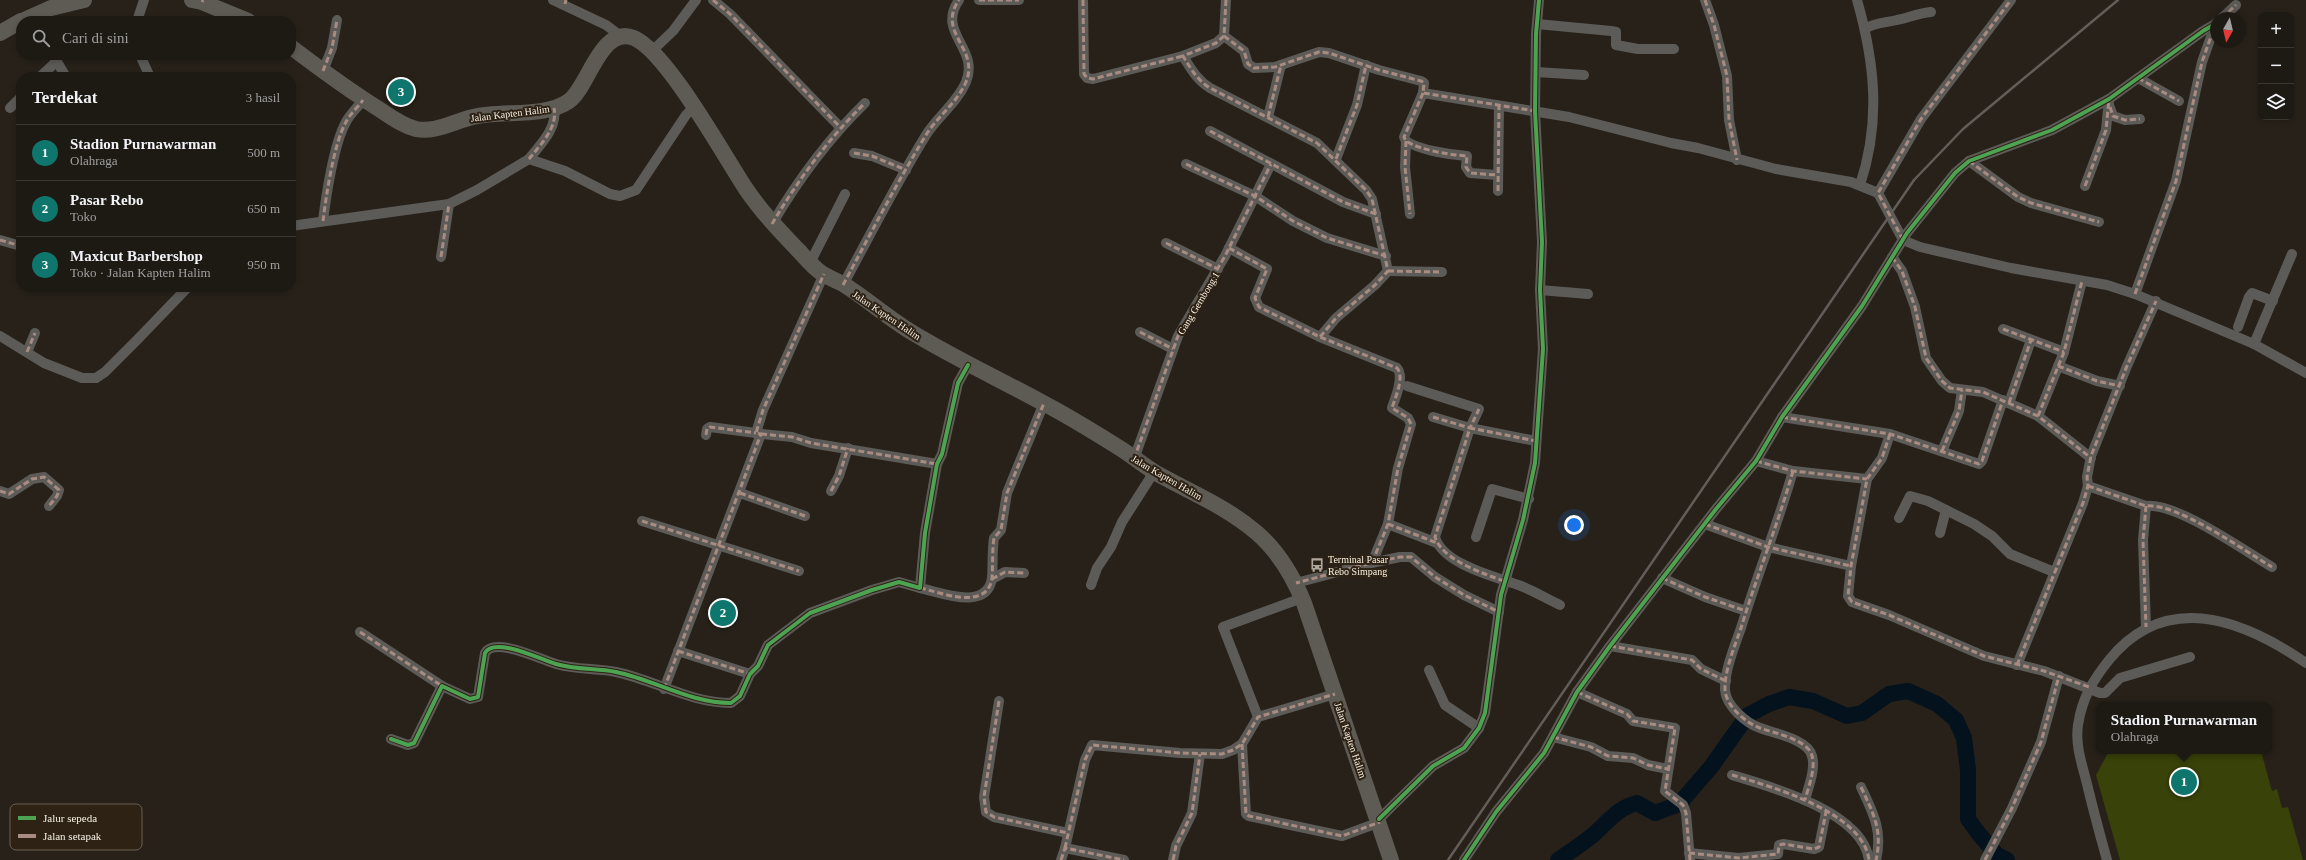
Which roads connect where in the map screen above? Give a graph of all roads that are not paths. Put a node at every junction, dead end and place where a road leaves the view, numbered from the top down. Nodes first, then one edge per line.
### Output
1 (84, 0) edge
2 (144, 0) edge
3 (553, 0) edge
4 (696, 0) edge
5 (714, 0) edge
6 (959, 0) edge
7 (978, 0) edge
8 (1019, 0) edge
9 (1083, 0) edge
10 (1226, 0) edge
11 (1539, 0) edge
12 (1705, 0) edge
13 (1857, 0) edge
14 (2012, 0) edge
15 (199, 1) edge
16 (565, 2) edge
17 (2236, 5) dead end
18 (1931, 12) dead end
19 (2229, 12) edge
20 (42, 16) edge
21 (138, 16) edge
22 (236, 16) edge
23 (337, 20) dead end
24 (16, 24) edge
25 (1538, 24) junction
26 (2210, 27) edge
27 (1866, 28) junction
28 (0, 33) edge
29 (1224, 36) junction
30 (622, 37) junction
31 (2210, 42) edge
32 (1674, 49) dead end
33 (296, 51) edge
34 (652, 52) junction
35 (1183, 56) junction
36 (53, 60) edge
37 (56, 60) edge
38 (142, 60) edge
39 (1280, 65) junction
40 (1366, 65) junction
41 (323, 71) junction
42 (44, 72) edge
43 (63, 72) edge
44 (148, 72) edge
45 (1536, 72) junction
46 (1584, 75) dead end
47 (2138, 78) junction
48 (1423, 93) junction
49 (364, 100) junction
50 (2179, 101) dead end
51 (16, 102) edge
52 (2109, 102) junction
53 (865, 103) dead end
54 (1499, 106) junction
55 (694, 107) junction
56 (10, 108) dead end
57 (554, 108) junction
58 (1535, 111) junction
59 (1268, 117) junction
60 (2140, 120) dead end
61 (840, 127) junction
62 (1210, 131) dead end
63 (1406, 142) junction
64 (854, 153) dead end
65 (529, 159) junction
66 (1336, 159) junction
67 (1737, 160) junction
68 (1969, 161) junction
69 (1186, 164) dead end
70 (1271, 164) junction
71 (906, 170) junction
72 (1497, 175) junction
73 (1860, 185) junction
74 (2085, 186) dead end
75 (1498, 191) dead end
76 (1878, 193) junction
77 (845, 194) dead end
78 (1255, 196) junction
79 (448, 204) junction
80 (1376, 214) junction
81 (1410, 214) dead end
82 (323, 221) junction
83 (2099, 222) dead end
84 (772, 224) junction
85 (296, 225) edge
86 (0, 240) edge
87 (1903, 240) junction
88 (1166, 243) dead end
89 (16, 245) edge
90 (1229, 248) junction
91 (2292, 254) dead end
92 (1386, 256) junction
93 (441, 257) dead end
94 (1892, 257) junction
95 (810, 263) junction
96 (1218, 269) junction
97 (1388, 270) junction
98 (1442, 272) dead end
99 (824, 274) junction
100 (2082, 280) junction
101 (843, 284) junction
102 (1540, 290) junction
103 (183, 292) edge
104 (1588, 294) dead end
105 (2135, 294) junction
106 (2156, 301) junction
107 (2273, 301) junction
108 (2238, 327) dead end
109 (2003, 329) dead end
110 (1140, 332) dead end
111 (35, 333) dead end
112 (0, 336) edge
113 (1320, 337) junction
114 (2032, 340) junction
115 (2254, 344) junction
116 (1174, 349) junction
117 (27, 352) junction
118 (2064, 352) junction
119 (968, 365) junction
120 (2058, 366) junction
121 (2306, 373) edge
122 (1407, 386) dead end
123 (2120, 386) junction
124 (1962, 390) junction
125 (2006, 402) junction
126 (1044, 403) junction
127 (2038, 416) junction
128 (1433, 417) dead end
129 (1782, 417) junction
130 (1470, 428) junction
131 (759, 434) junction
132 (1890, 434) junction
133 (706, 435) dead end
134 (1536, 441) junction
135 (848, 448) junction
136 (1942, 451) junction
137 (2091, 458) junction
138 (1134, 459) junction
139 (1756, 461) junction
140 (937, 464) junction
141 (1792, 471) junction
142 (1154, 472) junction
143 (1867, 479) junction
144 (2088, 486) junction
145 (0, 491) edge
146 (831, 491) dead end
147 (740, 493) junction
148 (1529, 499) junction
149 (49, 506) dead end
150 (2146, 506) junction
151 (1946, 510) junction
152 (805, 516) dead end
153 (1899, 518) dead end
154 (642, 521) dead end
155 (1388, 524) junction
156 (1705, 524) junction
157 (1940, 533) dead end
158 (1476, 537) dead end
159 (1437, 543) junction
160 (719, 545) junction
161 (1768, 547) junction
162 (1371, 563) junction
163 (1851, 566) junction
164 (2272, 567) dead end
165 (799, 571) dead end
166 (2054, 572) junction
167 (1024, 574) dead end
168 (1662, 578) junction
169 (992, 579) junction
170 (1504, 581) junction
171 (1296, 583) junction
172 (1091, 585) dead end
173 (920, 588) junction
174 (1302, 598) junction
175 (1560, 605) dead end
176 (1746, 610) junction
177 (1499, 612) junction
178 (2146, 627) junction
179 (360, 632) dead end
180 (1610, 646) junction
181 (678, 651) junction
182 (2190, 657) dead end
183 (2306, 663) edge
184 (2018, 665) junction
185 (1429, 670) dead end
186 (750, 674) junction
187 (2059, 676) junction
188 (1726, 681) junction
189 (442, 686) junction
190 (2088, 687) junction
191 (664, 689) junction
192 (1577, 692) junction
193 (1335, 694) junction
194 (999, 701) dead end
195 (1258, 717) junction
196 (1479, 728) junction
197 (1553, 737) junction
198 (391, 739) dead end
199 (1242, 744) junction
200 (1200, 754) junction
201 (1668, 769) junction
202 (1732, 775) dead end
203 (1861, 787) dead end
204 (1805, 800) junction
205 (1826, 812) junction
206 (1380, 821) junction
207 (1068, 833) junction
208 (1065, 848) junction
209 (1689, 856) edge
210 (1986, 858) edge
211 (1061, 860) edge
212 (1124, 860) edge
213 (1174, 860) edge
214 (1392, 860) edge
215 (1464, 860) edge
216 (1869, 860) edge
217 (1876, 860) edge
218 (2107, 860) edge

1 - 20 main road
2 - 21 street
3 - 16 street
4 - 34 street
5 - 61 street
6 - 71 street
7 - 8 street
9 - 35 street
10 - 29 street
11 - 25 street
12 - 67 street
13 - 27 street
14 - 76 street
15 - 22 main road
16 - 30 street
17 - 19 street
18 - 27 street
23 - 41 street
24 - 28 main road
25 - 32 street
25 - 45 street
26 - 47 street
27 - 73 street
29 - 35 street
29 - 39 street
30 - 34 main road, Jalan Kapten Halim
30 - 57 main road, Jalan Kapten Halim
31 - 105 street
33 - 41 main road, Jalan Kapten Halim
34 - 55 main road, Jalan Kapten Halim
35 - 59 street
36 - 42 street
37 - 43 street
38 - 44 street
39 - 40 street
39 - 59 street
40 - 48 street
40 - 66 street
41 - 49 main road, Jalan Kapten Halim
45 - 46 street
45 - 58 street
47 - 50 street
47 - 52 street
48 - 54 street
48 - 63 street
49 - 57 main road, Jalan Kapten Halim
49 - 82 street
51 - 56 street
52 - 60 street
52 - 68 street
52 - 74 street
53 - 61 street
54 - 58 street
54 - 72 street
55 - 65 street
55 - 84 main road, Jalan Kapten Halim
57 - 65 street
58 - 67 street
58 - 102 street
59 - 66 street
61 - 84 street
62 - 70 street
63 - 72 street
63 - 81 street
64 - 71 street
65 - 79 street
66 - 80 street
67 - 73 street
68 - 83 street
68 - 87 street
69 - 78 street
70 - 78 street, Gang Gembong.1
70 - 80 street
71 - 101 street
72 - 75 street
73 - 76 street
76 - 87 street
77 - 95 street
78 - 90 street, Gang Gembong.1
78 - 92 street
79 - 82 street
79 - 93 street
80 - 92 street
82 - 85 street
84 - 95 main road, Jalan Kapten Halim
86 - 89 street
87 - 94 street
87 - 100 street
88 - 96 street
90 - 96 street, Gang Gembong.1
90 - 113 street
91 - 107 street
92 - 97 street
94 - 124 street
94 - 129 street
95 - 99 main road, Jalan Kapten Halim
96 - 116 street, Gang Gembong.1
97 - 98 street
97 - 113 street
99 - 101 main road, Jalan Kapten Halim
99 - 131 street
100 - 105 street
100 - 118 street
101 - 119 main road, Jalan Kapten Halim
102 - 104 street
102 - 134 street
103 - 117 street
105 - 106 street
106 - 115 street
106 - 123 street
107 - 108 street
107 - 115 street
109 - 114 street
110 - 116 street
111 - 117 street
112 - 117 street
113 - 155 street
114 - 118 street
114 - 125 street
115 - 121 street
116 - 138 street, Gang Gembong.1
118 - 120 street
119 - 126 main road, Jalan Kapten Halim
119 - 140 street
120 - 123 street
120 - 127 street
122 - 130 street
123 - 137 street
124 - 125 street
124 - 136 street
125 - 127 street
125 - 136 street
126 - 138 main road, Jalan Kapten Halim
126 - 169 street
127 - 137 street
128 - 130 street
129 - 132 street
129 - 139 street
130 - 134 street
130 - 159 street
131 - 133 street
131 - 135 street
131 - 147 street
132 - 136 street
132 - 143 street
134 - 148 street
135 - 140 street
135 - 146 street
137 - 144 street
138 - 142 main road, Jalan Kapten Halim
139 - 141 street
139 - 156 street
140 - 173 street
141 - 143 street
141 - 161 street
142 - 171 main road, Jalan Kapten Halim
142 - 172 street
143 - 163 street
144 - 150 street
144 - 166 street
145 - 149 street
147 - 152 street
147 - 160 street
148 - 158 street
148 - 170 street
150 - 164 street
150 - 178 street
151 - 153 street
151 - 157 street
151 - 166 street
154 - 160 street
155 - 159 street
155 - 162 street
156 - 161 street
156 - 168 street
159 - 170 street
160 - 165 street
160 - 181 street
161 - 163 street
161 - 176 street
162 - 171 street
162 - 177 street
163 - 184 street
166 - 184 street
167 - 169 street
168 - 176 street
168 - 180 street
169 - 173 street
170 - 175 street
170 - 177 street
171 - 174 main road, Jalan Kapten Halim
173 - 186 street
174 - 193 main road, Jalan Kapten Halim
174 - 195 street
176 - 188 street
177 - 196 street
178 - 183 street
178 - 190 street
179 - 189 street
180 - 188 street
180 - 192 street
181 - 186 street
181 - 191 street
182 - 190 street
184 - 187 street
185 - 196 street
186 - 191 street
187 - 190 street
187 - 210 street
188 - 204 street
189 - 191 street
189 - 198 street
190 - 218 street
192 - 197 street
192 - 201 street
193 - 195 street
193 - 206 main road, Jalan Kapten Halim
194 - 207 street
195 - 199 street
196 - 206 street
197 - 201 street
197 - 215 street
199 - 200 street
199 - 206 street
200 - 207 street
200 - 213 street
201 - 209 street
202 - 204 street
203 - 217 street
204 - 205 street
205 - 209 street
205 - 216 street
206 - 214 main road, Jalan Kapten Halim
207 - 208 street
208 - 211 street
208 - 212 street

